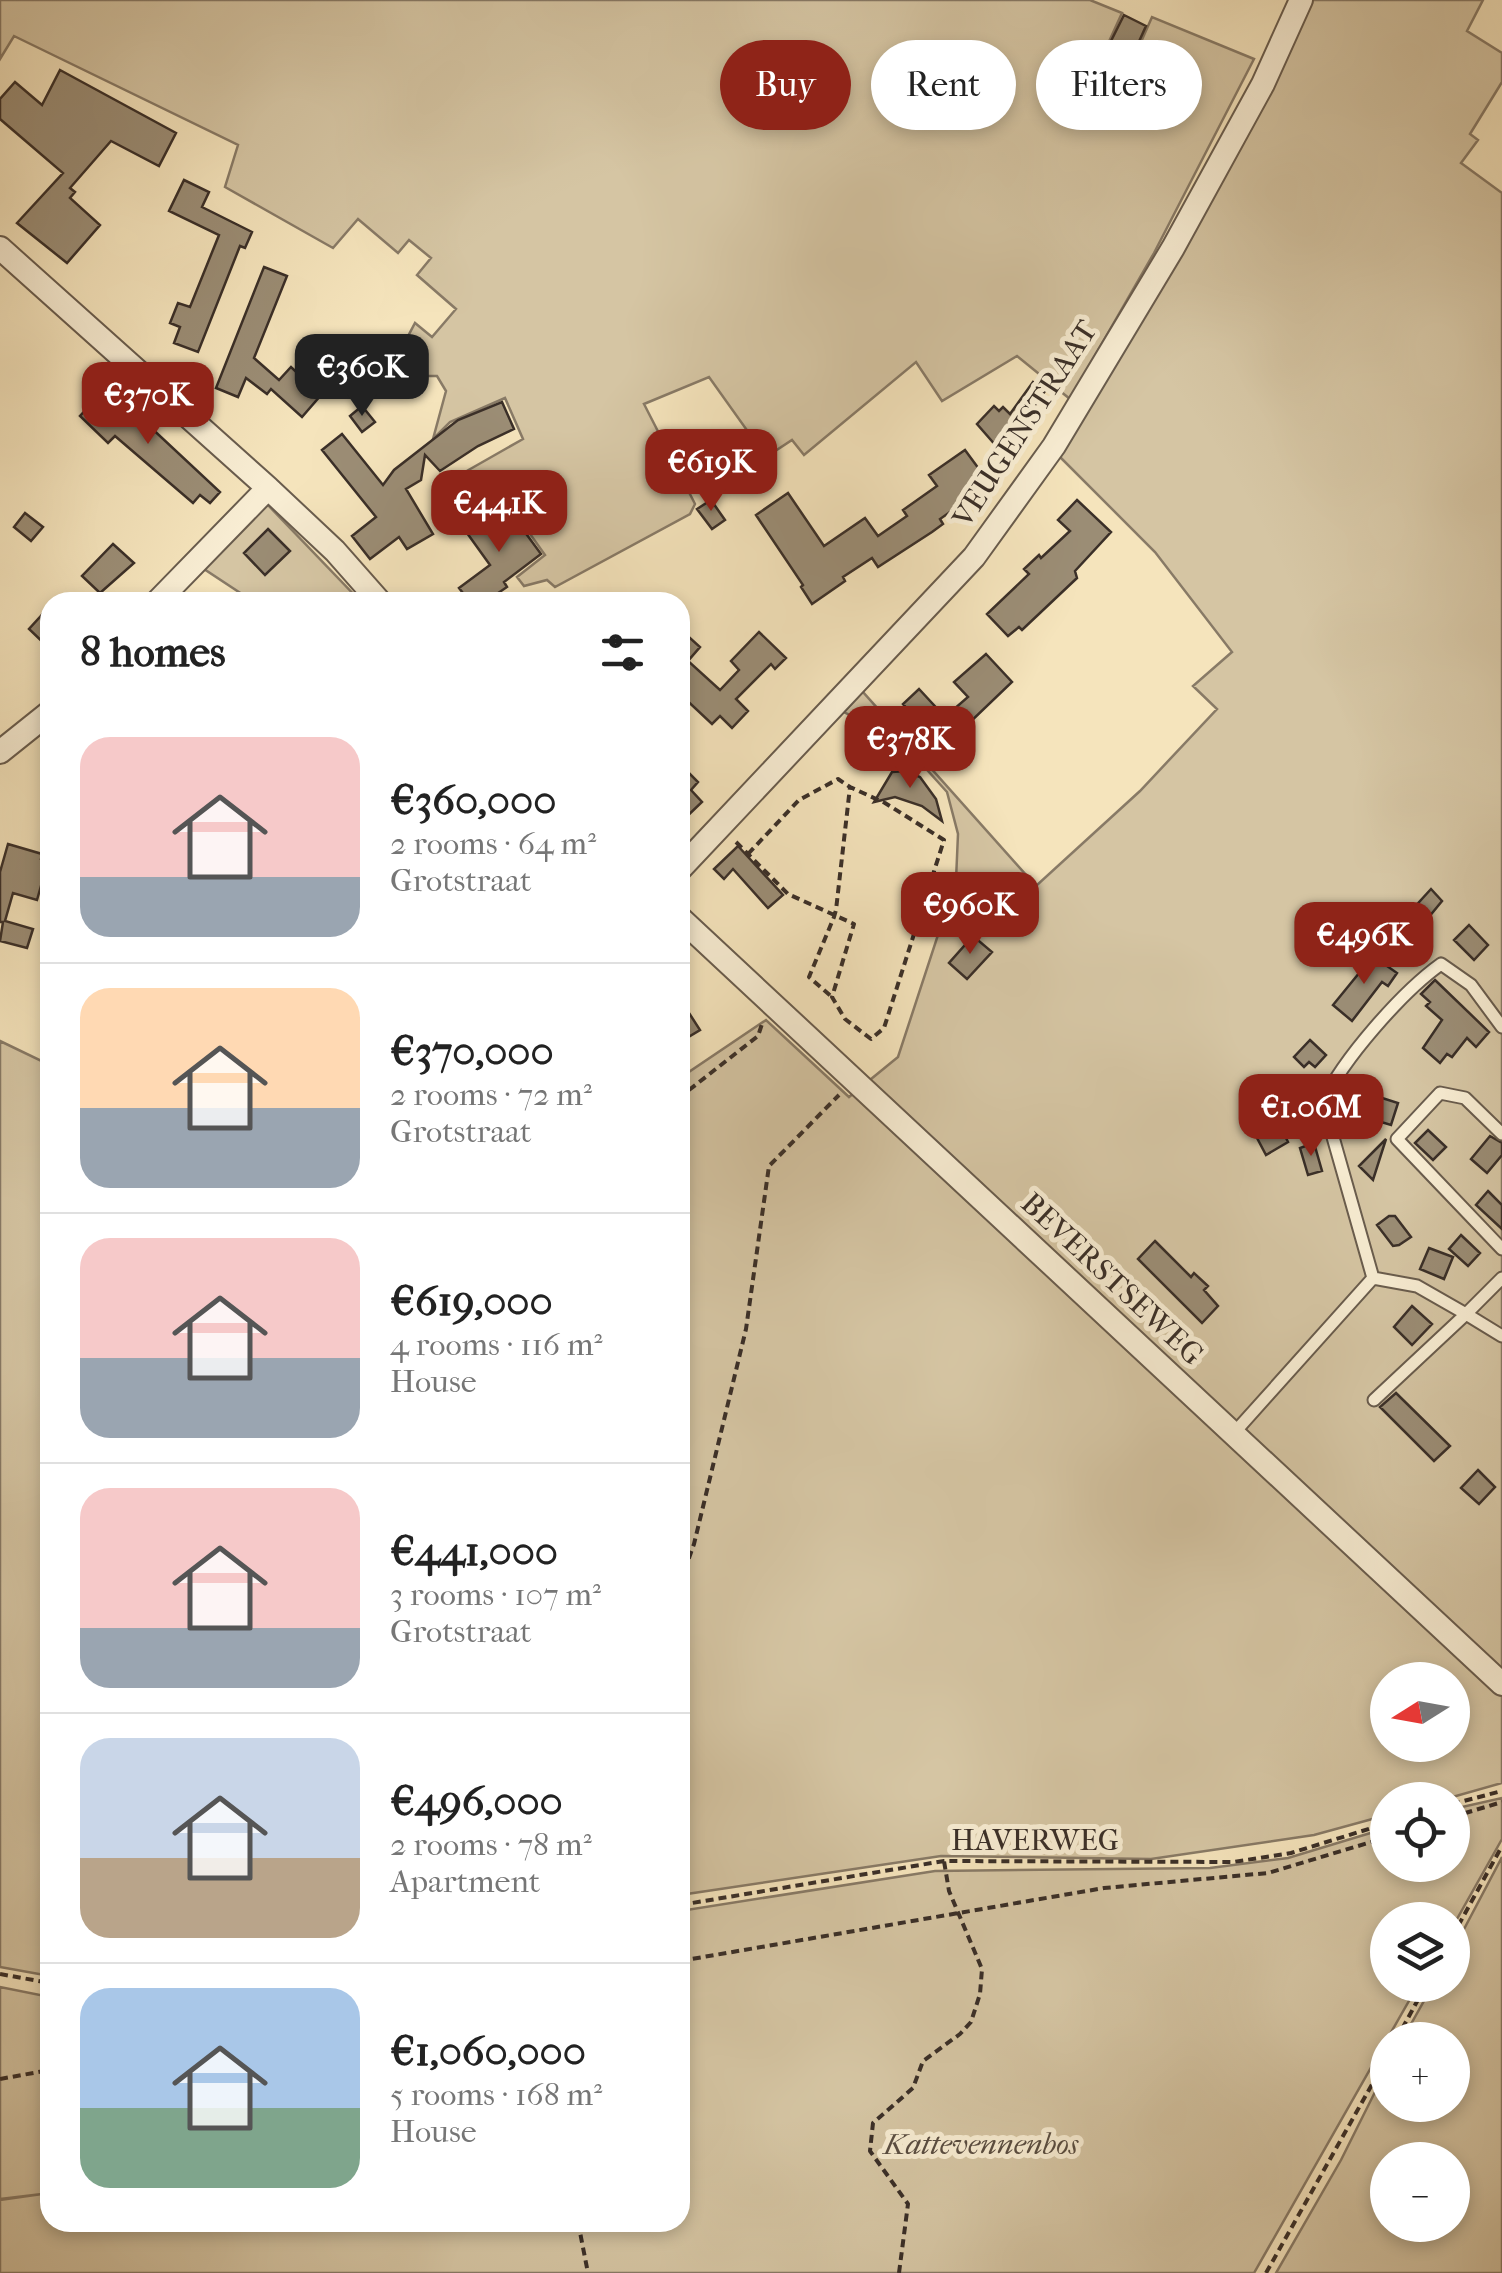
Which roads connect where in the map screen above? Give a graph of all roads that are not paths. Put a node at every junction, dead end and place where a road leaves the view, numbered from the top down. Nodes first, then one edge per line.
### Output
1 (1301, 0) edge
2 (0, 248) edge
3 (268, 488) junction
4 (167, 592) edge
5 (371, 592) edge
6 (40, 720) edge
7 (0, 752) edge
8 (690, 860) edge
9 (690, 927) edge
10 (1502, 1027) edge
11 (1502, 1134) edge
12 (1502, 1249) edge
13 (1373, 1278) junction
14 (1502, 1278) edge
15 (1466, 1314) junction
16 (1502, 1336) edge
17 (1374, 1400) dead end
18 (1234, 1434) junction
19 (1502, 1684) edge

1 - 8 street, VEUGENSTRAAT
2 - 3 street
3 - 4 street
3 - 5 street
6 - 7 street
9 - 18 street, BEVERSTSEWEG
10 - 13 lane
11 - 12 lane
13 - 15 lane
13 - 18 lane
14 - 15 lane
15 - 16 lane
15 - 17 lane
18 - 19 street, BEVERSTSEWEG

